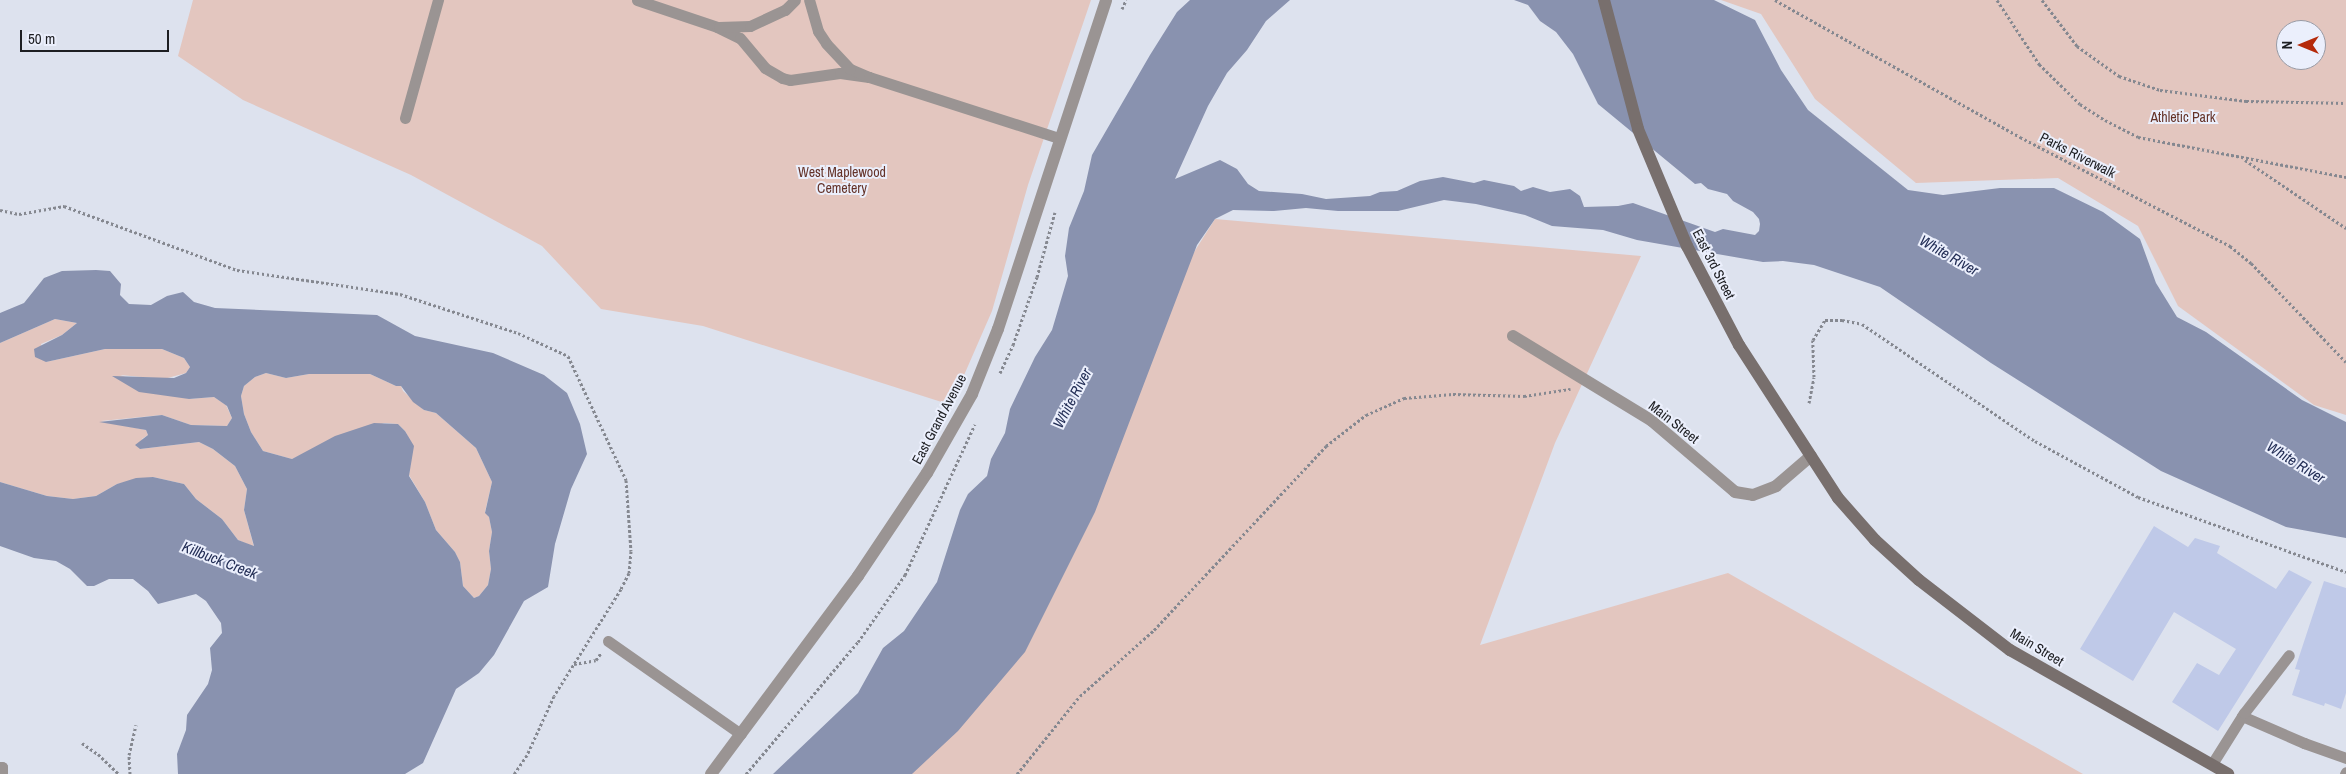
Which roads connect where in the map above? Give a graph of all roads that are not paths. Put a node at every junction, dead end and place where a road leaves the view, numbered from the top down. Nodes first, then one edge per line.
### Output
1 (438, 0) edge
2 (637, 0) edge
3 (795, 0) edge
4 (809, 0) edge
5 (1106, 0) edge
6 (1604, 0) edge
7 (718, 27) junction
8 (869, 77) junction
9 (405, 118) dead end
10 (1059, 138) junction
11 (1513, 336) dead end
12 (1811, 456) junction
13 (1854, 516) joint
14 (608, 641) road end
15 (2289, 655) dead end
16 (2242, 716) junction
17 (741, 734) junction
18 (2346, 758) edge
19 (2212, 764) junction
20 (0, 767) edge
21 (2, 774) edge
22 (711, 774) edge
23 (2228, 774) edge

1 - 9 lane
2 - 7 lane
3 - 7 lane
4 - 8 lane
5 - 10 street, East Grand Avenue
6 - 12 main road, East 3rd Street
7 - 8 lane
8 - 10 lane
10 - 17 street, East Grand Avenue
11 - 12 street, Main Street
12 - 13 main road, East 3rd Street
13 - 19 main road, Main Street
14 - 17 lane
15 - 16 lane
16 - 18 lane
16 - 19 lane
17 - 22 street, East Grand Avenue
19 - 23 main road, Main Street
20 - 21 lane

